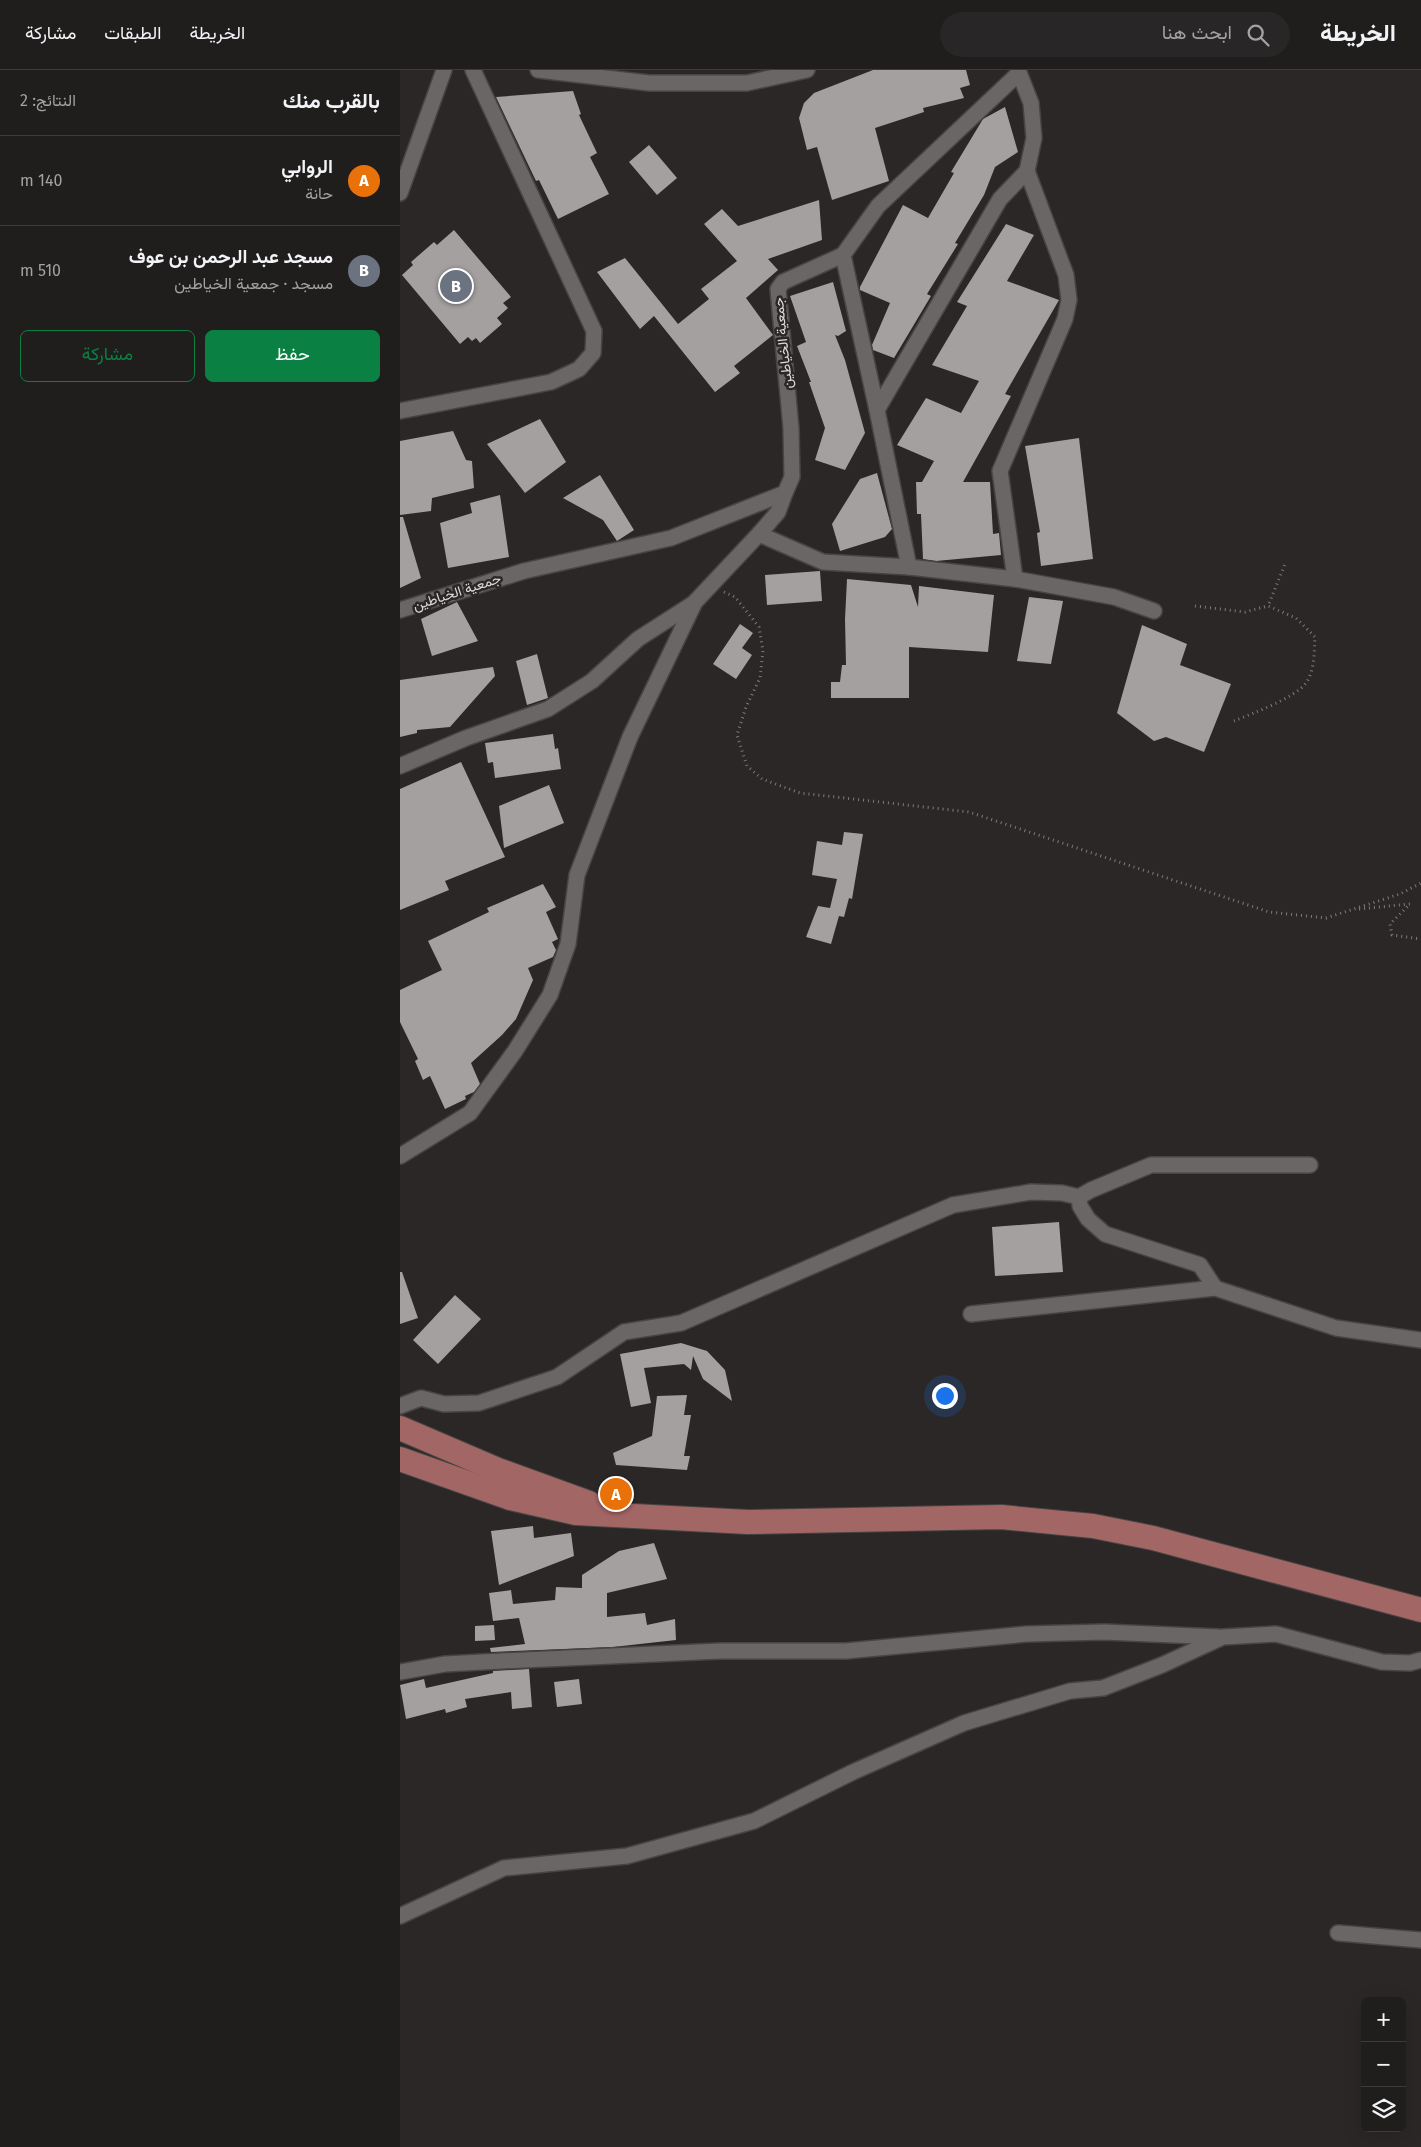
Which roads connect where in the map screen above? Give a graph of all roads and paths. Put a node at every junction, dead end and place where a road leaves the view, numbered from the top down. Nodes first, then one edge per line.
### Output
1 (444, 70) edge
2 (473, 70) edge
3 (538, 70) edge
4 (807, 70) edge
5 (1019, 71) edge
6 (1027, 171) junction
7 (400, 193) edge
8 (843, 255) junction
9 (877, 410) junction
10 (400, 411) edge
11 (785, 493) junction
12 (760, 534) junction
13 (1285, 564) dead end
14 (909, 567) junction
15 (1015, 579) junction
16 (710, 585) junction
17 (695, 602) junction
18 (1195, 606) dead end
19 (1268, 606) junction
20 (400, 610) edge
21 (1154, 611) dead end
22 (1234, 722) dead end
23 (400, 766) edge
24 (1421, 882) edge
25 (1350, 910) junction
26 (1421, 939) edge
27 (400, 1156) edge
28 (1310, 1165) dead end
29 (1079, 1197) junction
30 (1215, 1288) junction
31 (971, 1314) dead end
32 (1421, 1340) edge
33 (400, 1406) edge
34 (400, 1428) edge
35 (400, 1459) edge
36 (635, 1515) junction
37 (1421, 1610) edge
38 (1222, 1637) junction
39 (1421, 1660) edge
40 (400, 1672) edge
41 (400, 1916) edge
42 (1338, 1933) dead end
43 (1421, 1940) edge

1 - 7 street
2 - 10 street
3 - 4 street
5 - 6 street
5 - 8 street
6 - 9 street
6 - 15 street
8 - 9 street
8 - 11 street, جمعية الخياطين
9 - 14 street
11 - 12 street
11 - 20 street, جمعية الخياطين
12 - 14 street
12 - 16 street
13 - 19 path
14 - 15 street
15 - 21 street
16 - 17 street
16 - 25 path
17 - 23 street
17 - 27 street
18 - 19 path
19 - 22 path
24 - 25 path
25 - 26 path
28 - 29 street
29 - 30 street
29 - 33 street
30 - 31 street
30 - 32 street
34 - 36 main road
35 - 36 main road
36 - 37 main road
38 - 39 street
38 - 40 street
38 - 41 street
42 - 43 street

